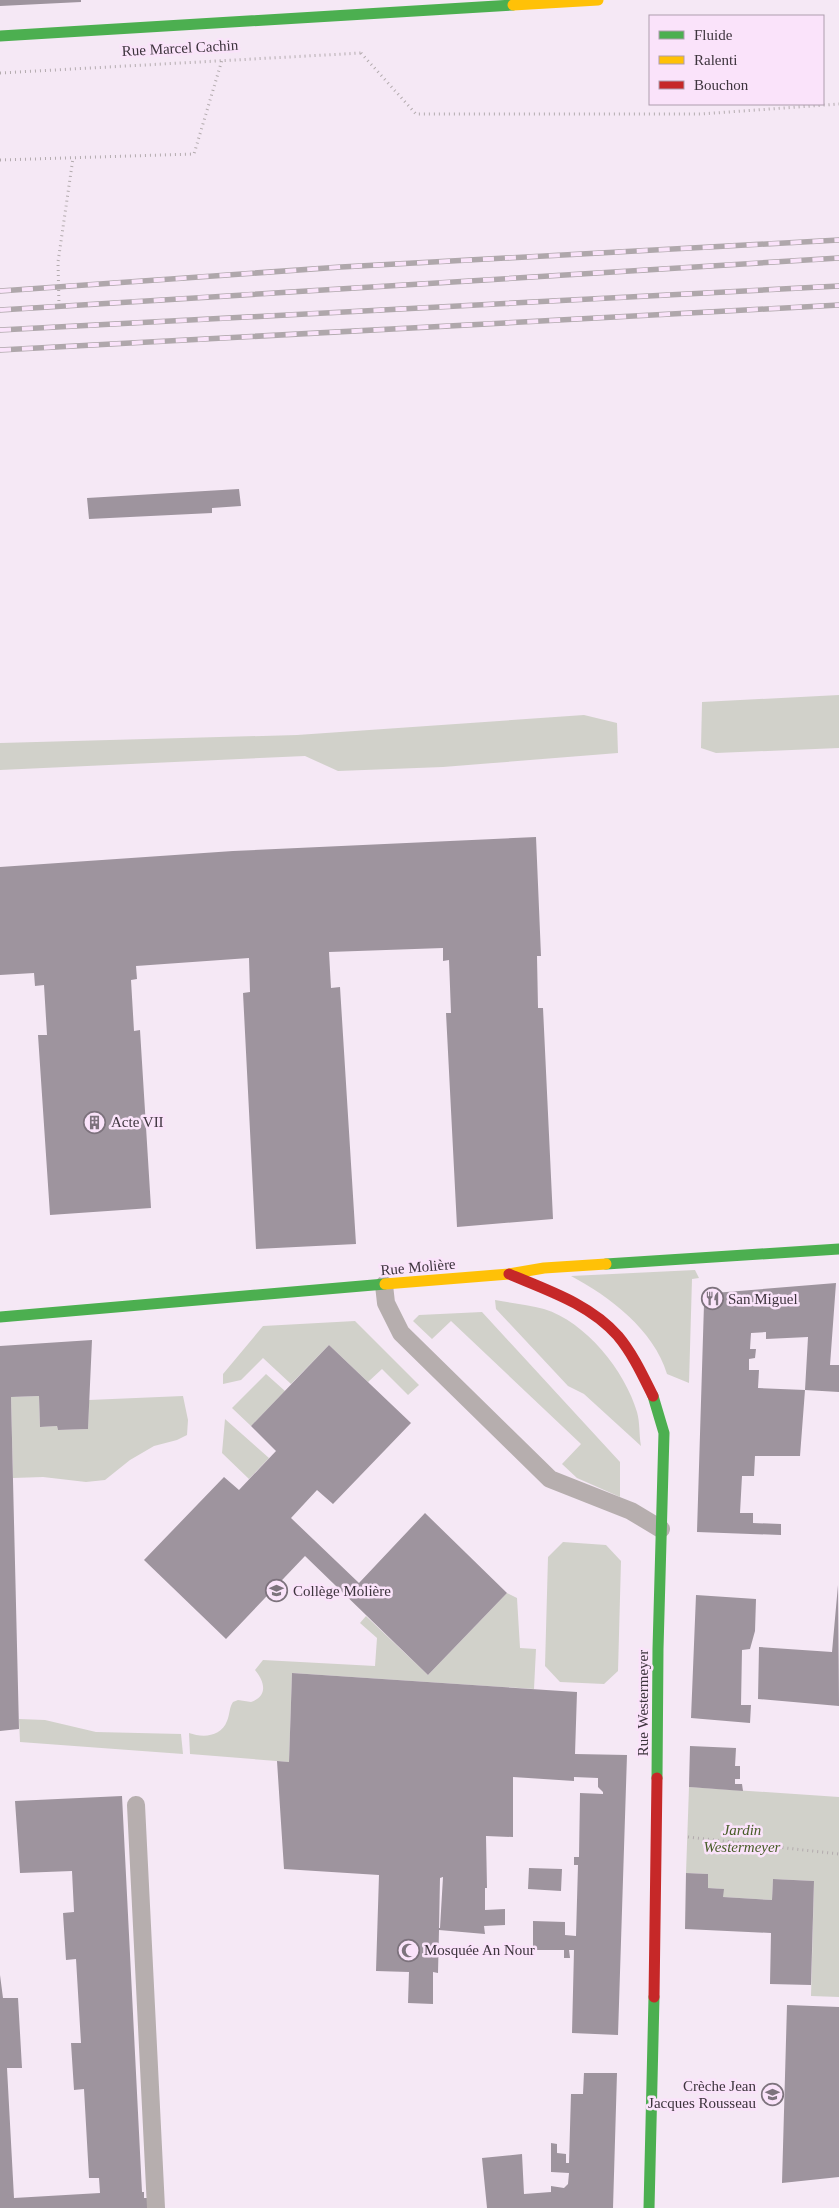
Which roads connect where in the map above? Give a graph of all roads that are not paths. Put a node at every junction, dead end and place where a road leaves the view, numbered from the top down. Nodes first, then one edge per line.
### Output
1 (598, 0) edge
2 (0, 36) edge
3 (839, 1249) edge
4 (508, 1274) junction
5 (384, 1285) junction
6 (0, 1317) edge
7 (661, 1529) junction
8 (136, 1805) dead end
9 (156, 2208) edge
10 (649, 2208) edge

1 - 2 main road, Rue Marcel Cachin
3 - 4 main road, Rue Molière
4 - 5 main road, Rue Molière
4 - 7 main road, Rue Westermeyer
5 - 6 main road, Rue Molière
5 - 7 lane
7 - 10 main road, Rue Westermeyer
8 - 9 lane

